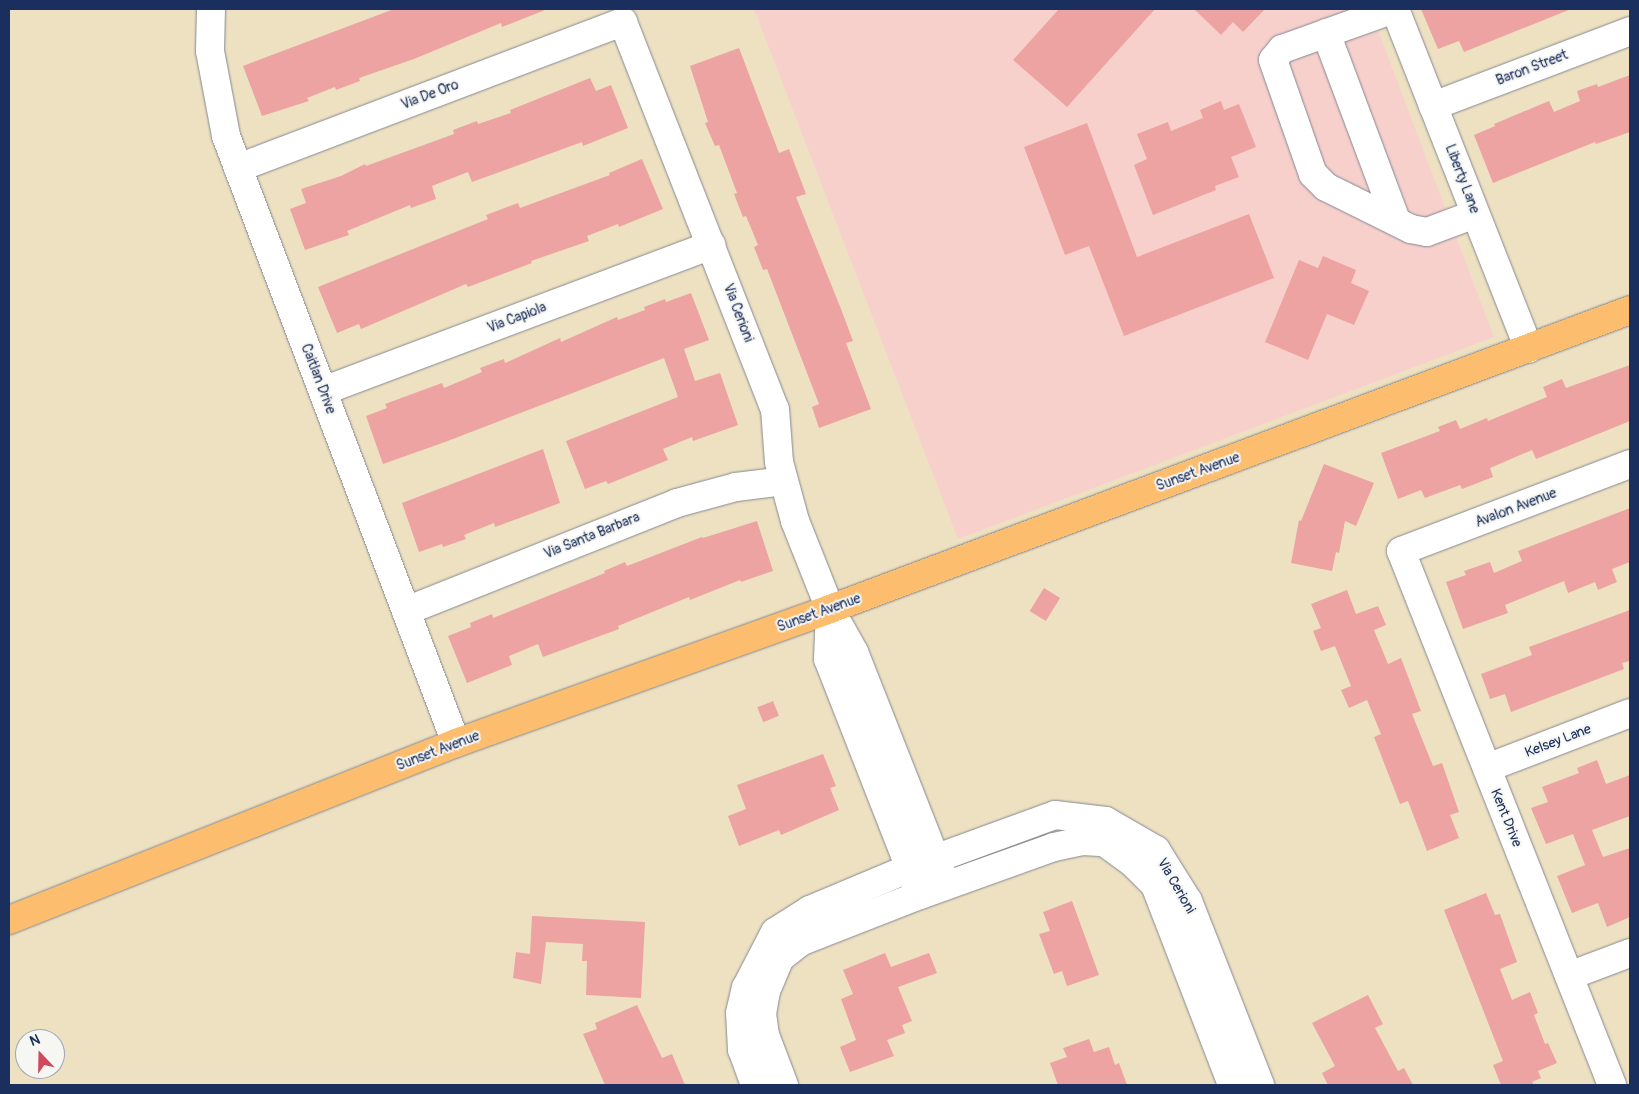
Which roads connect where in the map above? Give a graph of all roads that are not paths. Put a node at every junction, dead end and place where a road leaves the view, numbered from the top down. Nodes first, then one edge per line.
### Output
1 (211, 9) edge
2 (1394, 9) edge
3 (623, 22) joint
4 (1630, 31) edge
5 (1326, 33) junction
6 (1433, 106) junction
7 (238, 168) junction
8 (1475, 214) junction
9 (1396, 220) junction
10 (711, 245) junction
11 (1630, 310) edge
12 (1529, 349) junction
13 (322, 391) junction
14 (1630, 464) edge
15 (784, 481) junction
16 (1401, 551) joint
17 (830, 609) junction
18 (406, 611) junction
19 (1630, 713) edge
20 (456, 743) junction
21 (1486, 768) junction
22 (936, 858) junction
23 (910, 868) junction
24 (946, 886) junction
25 (920, 895) junction
26 (9, 920) edge
27 (1630, 952) edge
28 (1569, 976) junction
29 (755, 1085) edge
30 (784, 1085) edge
31 (1232, 1085) edge
32 (1260, 1085) edge
33 (1612, 1085) edge

1 - 7 street, Caitlan Drive
2 - 5 street
2 - 6 street, Liberty Lane
3 - 7 street, Via De Oro
3 - 10 street, Via Cerioni
4 - 6 street, Baron Street
5 - 9 street
5 - 9 street
6 - 8 street, Liberty Lane
7 - 13 street, Caitlan Drive
8 - 9 street
8 - 12 street, Liberty Lane
10 - 13 street, Via Capiola
10 - 15 street, Via Cerioni
11 - 12 main road, Sunset Avenue
12 - 17 main road, Sunset Avenue
13 - 18 street, Caitlan Drive
14 - 16 street, Avalon Avenue
15 - 17 street, Via Cerioni
15 - 18 street, Via Santa Barbara
16 - 21 street, Kent Drive
17 - 20 main road, Sunset Avenue
17 - 22 street, Via Cerioni
17 - 23 street, Via Cerioni
18 - 20 street, Caitlan Drive
19 - 21 street, Kelsey Lane
20 - 26 main road, Sunset Avenue
21 - 28 street, Kent Drive
22 - 23 street, Via Cerioni
22 - 24 street, Via Cerioni
22 - 32 street, Via Cerioni
23 - 25 street, Via Cerioni
23 - 29 street, Via Cerioni
24 - 25 street, Via Cerioni
24 - 31 street, Via Cerioni
25 - 30 street, Via Cerioni
27 - 28 street
28 - 33 street, Kent Drive

